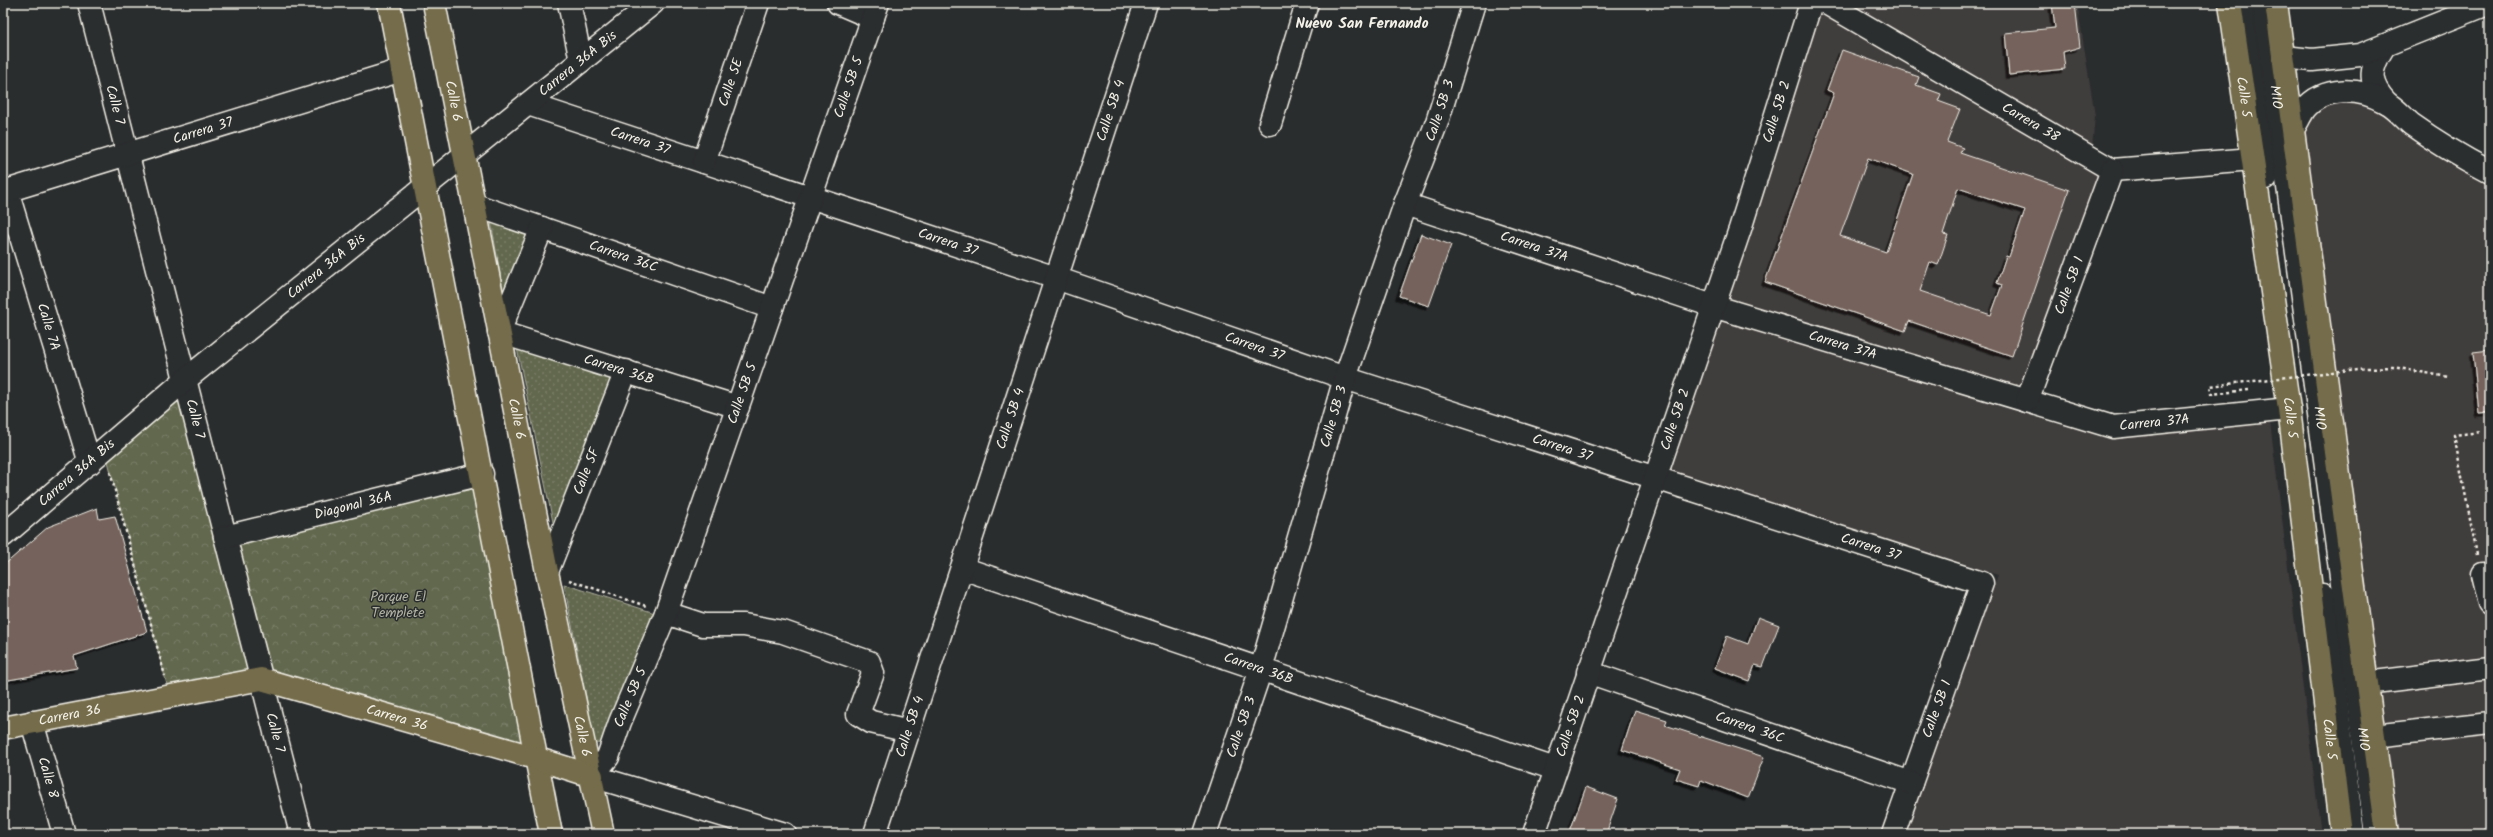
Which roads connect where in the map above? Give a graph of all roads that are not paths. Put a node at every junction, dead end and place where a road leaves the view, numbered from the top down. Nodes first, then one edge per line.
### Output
1 (89, 3) edge
2 (389, 3) edge
3 (434, 3) edge
4 (569, 3) edge
5 (653, 3) edge
6 (758, 3) edge
7 (838, 3) edge
8 (1146, 3) edge
9 (1307, 3) edge
10 (1474, 3) edge
11 (1811, 3) edge
12 (1826, 3) edge
13 (2230, 3) edge
14 (2243, 3) edge
15 (2263, 3) edge
16 (2276, 3) edge
17 (2490, 4) edge
18 (876, 11) edge
19 (2383, 48) junction
20 (2284, 57) junction
21 (581, 61) junction
22 (402, 70) junction
23 (2387, 103) junction
24 (528, 104) junction
25 (1270, 124) dead end
26 (2293, 129) junction
27 (127, 154) junction
28 (466, 154) junction
29 (2253, 159) junction
30 (704, 162) junction
31 (2112, 170) junction
32 (2490, 172) edge
33 (426, 186) junction
34 (5, 191) edge
35 (811, 197) junction
36 (1405, 204) junction
37 (475, 205) junction
38 (542, 228) junction
39 (1056, 278) junction
40 (1713, 306) junction
41 (772, 308) junction
42 (499, 332) junction
43 (626, 371) junction
44 (1345, 378) junction
45 (185, 380) junction
46 (2027, 401) junction
47 (738, 407) junction
48 (2289, 409) junction
49 (97, 456) junction
50 (482, 474) junction
51 (1654, 477) junction
52 (3, 536) edge
53 (225, 537) junction
54 (962, 568) junction
55 (2483, 574) road end
56 (557, 576) junction
57 (1982, 583) joint
58 (2490, 603) edge
59 (666, 613) junction
60 (2490, 668) edge
61 (1261, 669) junction
62 (1588, 672) junction
63 (261, 679) junction
64 (2366, 683) junction
65 (32, 722) junction
66 (2490, 723) edge
67 (3, 728) edge
68 (909, 731) junction
69 (2374, 736) junction
70 (538, 760) junction
71 (1555, 769) junction
72 (592, 776) junction
73 (1911, 783) junction
74 (64, 834) edge
75 (300, 834) edge
76 (551, 834) edge
77 (603, 834) edge
78 (785, 834) edge
79 (875, 834) edge
80 (1205, 834) edge
81 (1534, 834) edge
82 (1893, 834) edge
83 (2341, 834) edge
84 (2353, 834) edge
85 (2376, 834) edge
86 (2387, 834) edge

1 - 27 street, Calle 7
2 - 22 main road
3 - 28 main road, Calle 6
4 - 21 street
5 - 21 street, Carrera 36A Bis
6 - 30 street, Calle 5E
7 - 18 street
8 - 39 street, Calle 5B 4
9 - 25 street
10 - 36 street, Calle 5B 3
11 - 40 street, Calle 5B 2
12 - 31 street, Carrera 38
13 - 29 main road, Calle 5
14 - 84 street, MIO
15 - 85 street, MIO
16 - 20 main road
17 - 19 street
18 - 35 street, Calle 5B 5
19 - 20 street
19 - 23 street
20 - 26 main road
21 - 24 street, Carrera 36A Bis
22 - 27 street, Carrera 37
22 - 33 main road
23 - 26 street
23 - 32 street
24 - 28 street, Carrera 36A Bis
24 - 30 street, Carrera 37
26 - 64 main road
27 - 34 street, Carrera 37
27 - 45 street, Calle 7
28 - 33 street, Carrera 36A Bis
28 - 37 main road, Calle 6
29 - 31 street
29 - 48 main road, Calle 5
30 - 35 street, Carrera 37
31 - 46 street, Calle 5B 1
33 - 45 street, Carrera 36A Bis
33 - 50 main road
34 - 49 street, Calle 7A
35 - 39 street, Carrera 37
35 - 41 street, Calle 5B 5
36 - 40 street, Carrera 37A
36 - 44 street, Calle 5B 3
37 - 38 street, Carrera 36C
37 - 42 main road, Calle 6
38 - 41 street, Carrera 36C
38 - 42 street
39 - 44 street, Carrera 37
39 - 54 street, Calle 5B 4
40 - 46 street, Carrera 37A
40 - 51 street, Calle 5B 2
41 - 47 street, Calle 5B 5
42 - 43 street, Carrera 36B
42 - 56 main road, Calle 6
43 - 47 street, Carrera 36B
43 - 56 street, Calle 5F
44 - 51 street, Carrera 37
44 - 61 street, Calle 5B 3
45 - 49 street, Carrera 36A Bis
45 - 53 street, Calle 7
46 - 48 street, Carrera 37A
47 - 59 street, Calle 5B 5
48 - 83 main road, Calle 5
49 - 52 street, Carrera 36A Bis
50 - 53 street, Diagonal 36A
50 - 70 main road
51 - 57 street, Carrera 37
51 - 62 street, Calle 5B 2
53 - 63 street, Calle 7
54 - 61 street, Carrera 36B
54 - 68 street, Calle 5B 4
55 - 58 street
56 - 72 main road, Calle 6
57 - 73 street, Calle 5B 1
59 - 68 street
59 - 72 street, Calle 5B 5
60 - 64 street
61 - 71 street, Carrera 36B
61 - 80 street, Calle 5B 3
62 - 71 street, Calle 5B 2
62 - 73 street, Carrera 36C
63 - 65 main road, Carrera 36
63 - 70 main road, Carrera 36
63 - 75 street, Calle 7
64 - 69 main road
65 - 67 main road, Carrera 36
65 - 74 street, Calle 8
66 - 69 street
68 - 79 street, Calle 5B 4
69 - 86 main road
70 - 72 main road, Carrera 36
70 - 76 main road
71 - 81 street, Calle 5B 2
72 - 77 main road, Calle 6
72 - 78 street, Carrera 36
73 - 82 street, Calle 5B 1

